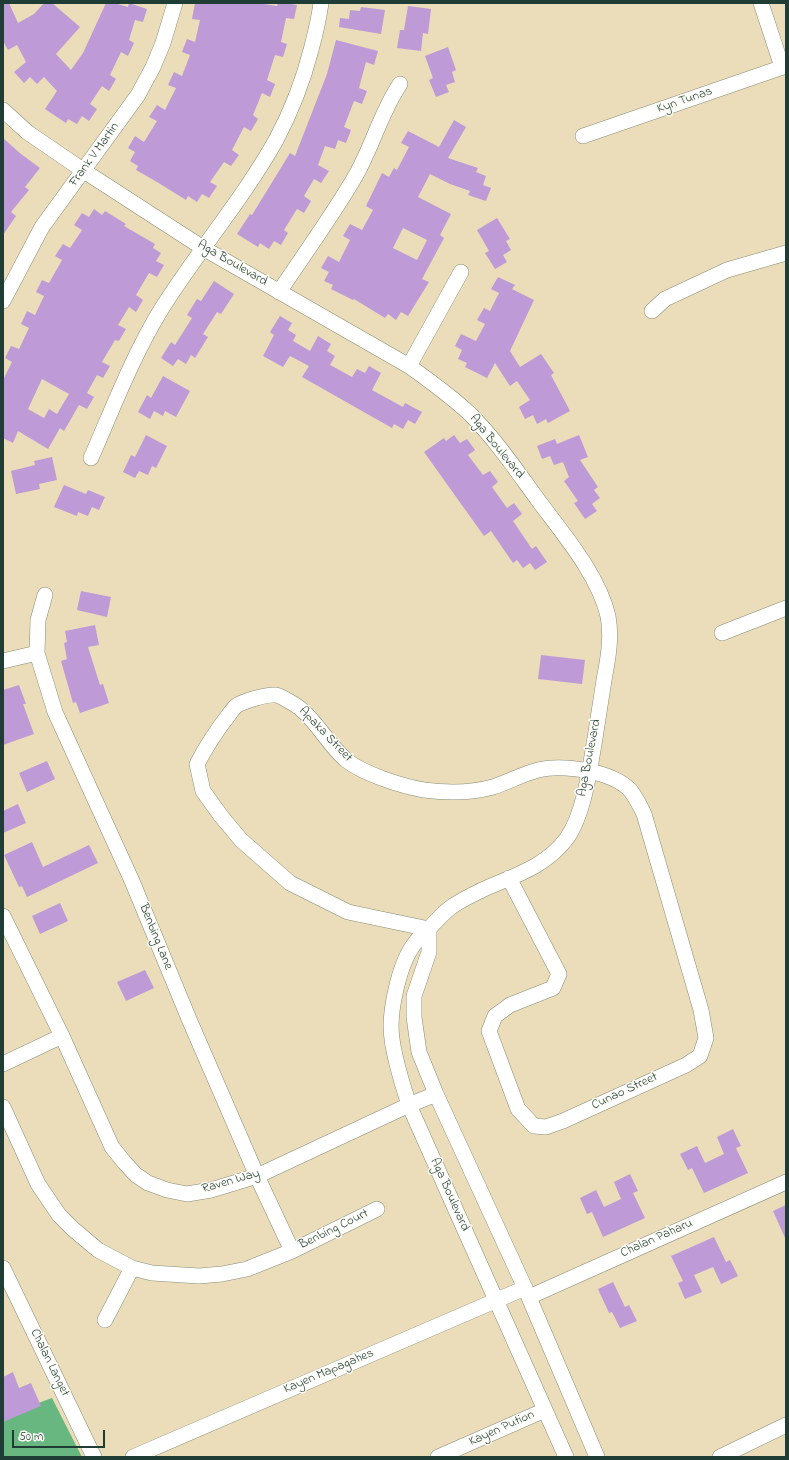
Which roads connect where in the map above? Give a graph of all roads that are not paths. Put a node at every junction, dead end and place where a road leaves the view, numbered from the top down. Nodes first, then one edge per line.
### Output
1 (175, 3) edge
2 (321, 3) edge
3 (761, 3) edge
4 (784, 66) edge
5 (400, 84) dead end
6 (3, 110) edge
7 (583, 136) dead end
8 (84, 171) junction
9 (203, 248) junction
10 (786, 252) edge
11 (461, 272) dead end
12 (279, 292) junction
13 (5, 293) edge
14 (652, 311) dead end
15 (409, 366) junction
16 (91, 458) dead end
17 (45, 595) dead end
18 (786, 608) edge
19 (722, 633) dead end
20 (37, 653) junction
21 (3, 661) edge
22 (589, 772) junction
23 (509, 878) junction
24 (5, 926) edge
25 (429, 929) junction
26 (62, 1036) junction
27 (3, 1064) edge
28 (436, 1094) junction
29 (409, 1105) junction
30 (3, 1107) edge
31 (257, 1176) junction
32 (786, 1182) edge
33 (377, 1209) dead end
34 (292, 1251) junction
35 (3, 1268) edge
36 (132, 1268) junction
37 (527, 1292) junction
38 (496, 1301) junction
39 (105, 1320) dead end
40 (545, 1410) junction
41 (786, 1425) edge
42 (94, 1457) edge
43 (133, 1457) edge
44 (438, 1457) edge
45 (566, 1457) edge
46 (597, 1457) edge
47 (720, 1457) edge

1 - 8 street, Frank V Martin
2 - 9 street
3 - 4 street
4 - 7 street, Kyn Tunas
5 - 12 street
6 - 8 street, Aga Boulevard
8 - 9 street, Aga Boulevard
8 - 13 street, Frank V Martin
9 - 12 street, Aga Boulevard
9 - 16 street
10 - 14 street
11 - 15 street
12 - 15 street, Aga Boulevard
15 - 22 street, Aga Boulevard
17 - 20 street, Benbing Lane
18 - 19 street
20 - 21 street
20 - 31 street, Benbing Lane
22 - 23 street, Aga Boulevard
22 - 23 street, Cunao Street
22 - 25 street, Apaka Street
23 - 25 street, Aga Boulevard
24 - 26 street, Raven Way
25 - 28 street
25 - 29 street, Aga Boulevard
26 - 27 street
26 - 31 street, Raven Way
28 - 29 street, Raven Way
28 - 37 street
29 - 31 street, Raven Way
29 - 38 street, Aga Boulevard
30 - 36 street, Benbing Court
31 - 34 street, Benbing Lane
32 - 37 street, Chalan Paharu
33 - 34 street, Benbing Court
34 - 36 street, Benbing Court
35 - 42 street, Chalan Langet
36 - 39 street
37 - 38 street, Kayen Mapagahes
37 - 46 street
38 - 40 street, Aga Boulevard
38 - 43 street, Kayen Mapagahes
40 - 44 street, Kayen Pution
40 - 45 street, Aga Boulevard
41 - 47 street

